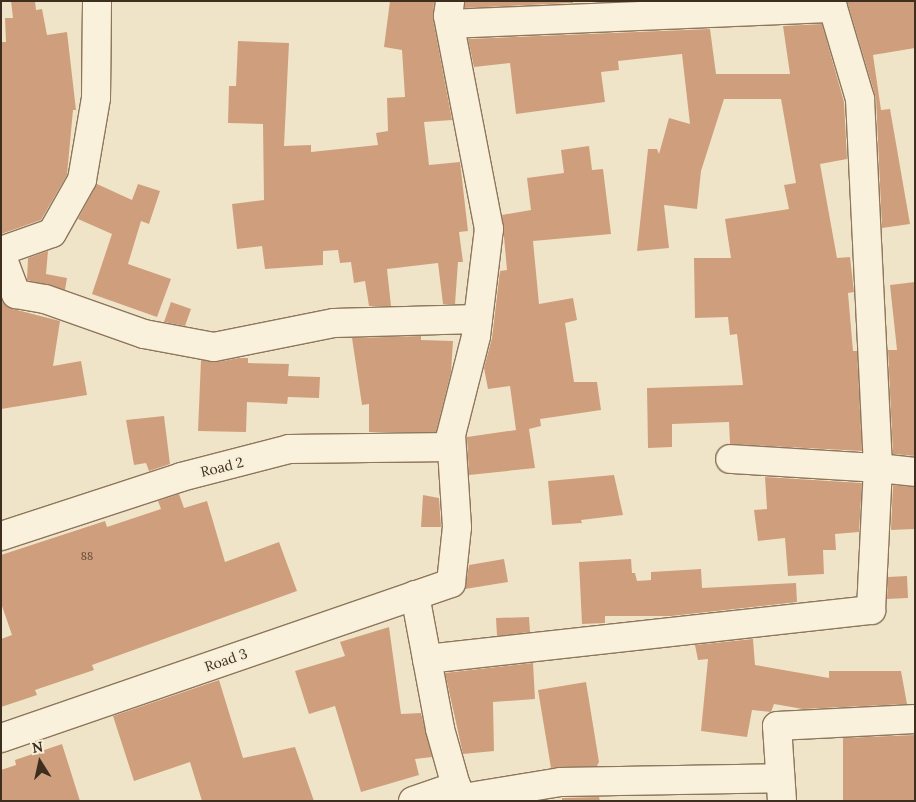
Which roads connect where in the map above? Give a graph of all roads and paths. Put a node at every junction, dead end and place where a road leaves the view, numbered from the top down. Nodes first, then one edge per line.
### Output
1 (97, 1) edge
2 (832, 5) edge
3 (450, 13) edge
4 (1, 252) edge
5 (478, 319) junction
6 (451, 448) junction
7 (730, 459) dead end
8 (878, 468) junction
9 (915, 472) edge
10 (1, 536) edge
11 (415, 595) junction
12 (426, 659) junction
13 (915, 719) edge
14 (1, 738) edge
15 (781, 790) edge
16 (457, 795) edge
17 (413, 801) edge

1 - 4 street
2 - 3 street
2 - 8 street
3 - 5 street
4 - 5 street
5 - 6 street
6 - 10 street, Road 2
6 - 11 street, Road 3
7 - 8 street
8 - 9 street
8 - 12 street
11 - 12 street
11 - 14 street, Road 3
12 - 16 street
13 - 15 street
15 - 16 street
16 - 17 street

